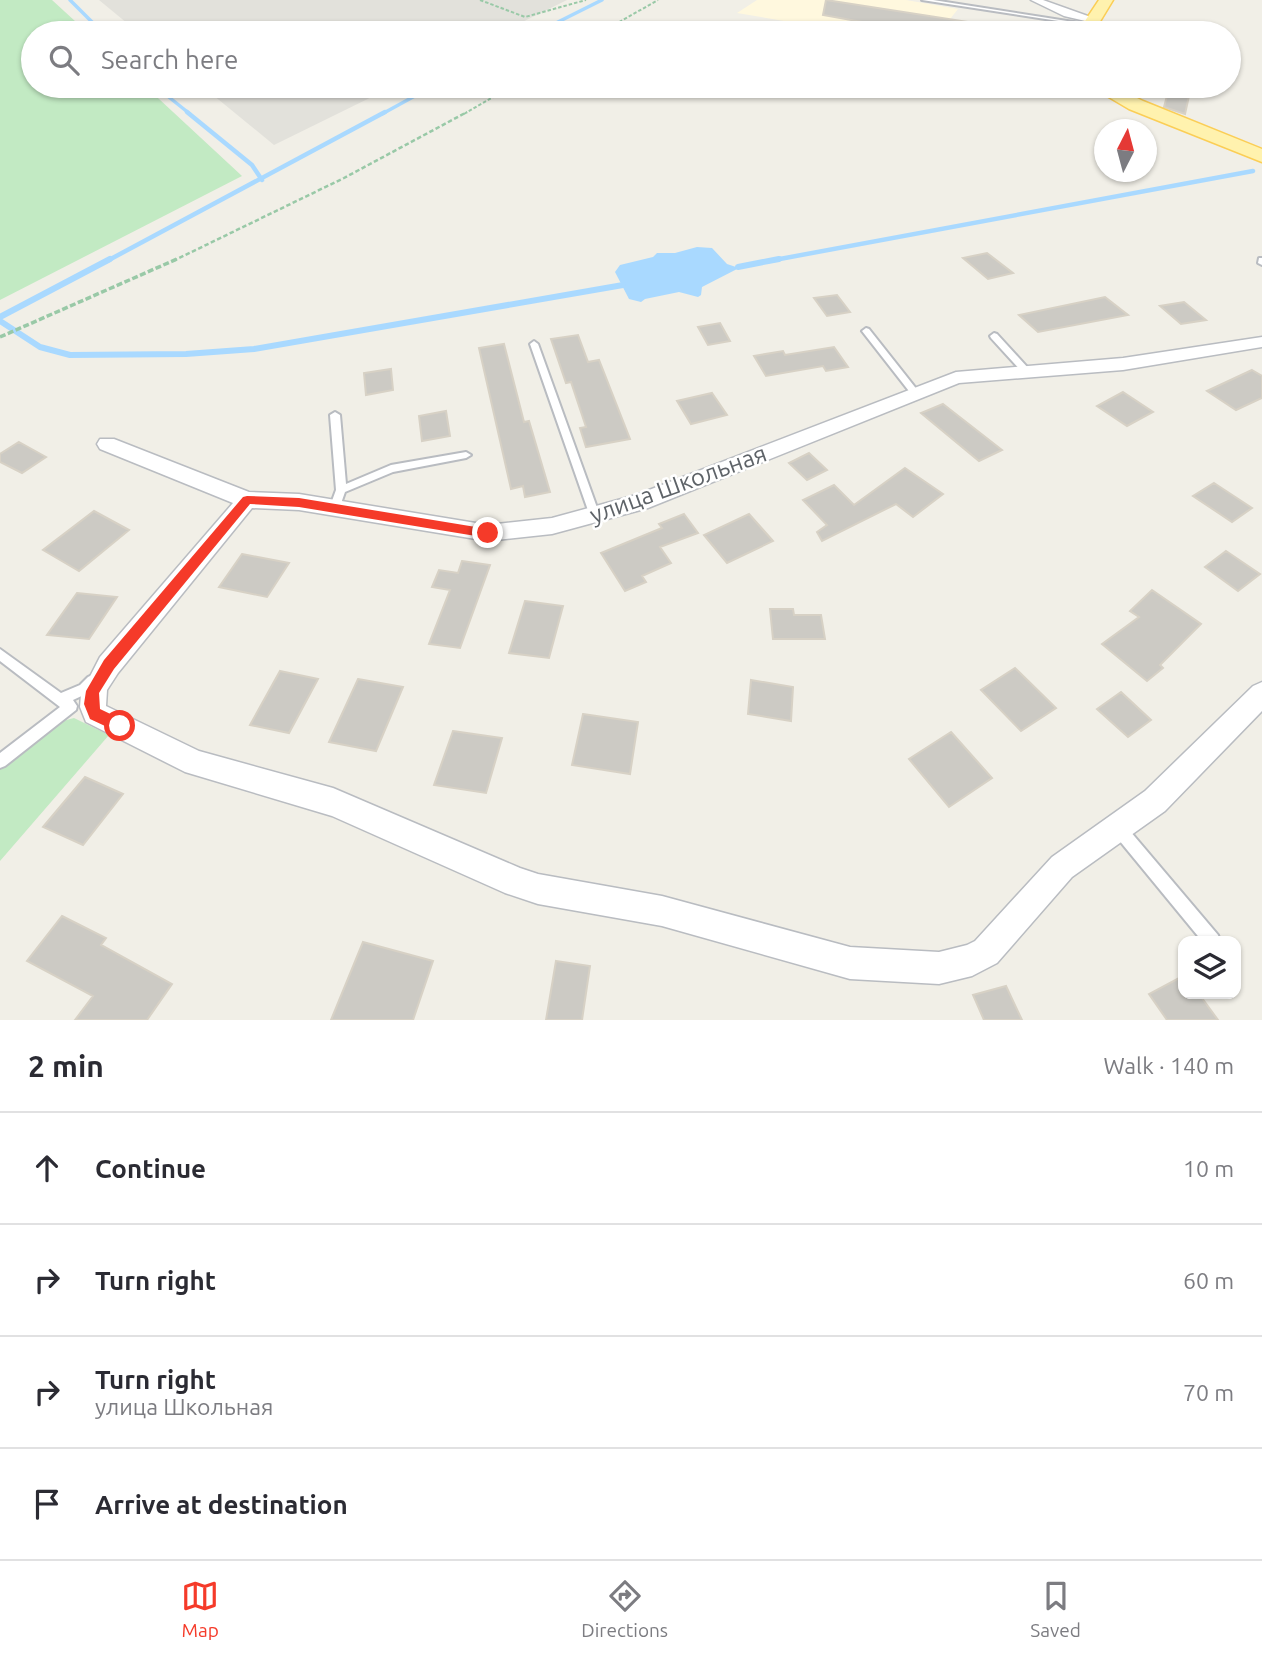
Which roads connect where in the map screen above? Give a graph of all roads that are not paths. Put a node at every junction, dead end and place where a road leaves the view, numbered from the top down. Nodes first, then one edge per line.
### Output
1 (924, 0) edge
2 (1035, 0) edge
3 (1106, 0) edge
4 (1058, 21) edge
5 (1080, 21) edge
6 (1093, 21) edge
7 (1122, 98) edge
8 (1262, 156) edge
9 (866, 331) dead end
10 (993, 336) dead end
11 (1262, 342) edge
12 (534, 344) dead end
13 (1026, 371) junction
14 (915, 393) junction
15 (335, 415) dead end
16 (107, 444) dead end
17 (466, 455) dead end
18 (247, 500) junction
19 (337, 500) junction
20 (595, 516) junction
21 (0, 654) edge
22 (109, 665) junction
23 (1262, 694) edge
24 (60, 700) junction
25 (0, 761) edge
26 (1119, 829) junction
27 (1208, 936) edge

1 - 4 lane
2 - 5 street
3 - 6 main road
7 - 8 main road
9 - 14 lane
10 - 13 lane
11 - 13 street, улица Школьная
12 - 20 lane
13 - 14 street, улица Школьная
14 - 20 street, улица Школьная
15 - 19 lane
16 - 18 street, улица Школьная
17 - 19 lane
18 - 19 street, улица Школьная
18 - 22 street
19 - 20 street, улица Школьная
21 - 24 lane
22 - 24 lane
22 - 26 street
23 - 26 street
24 - 25 lane
26 - 27 lane

